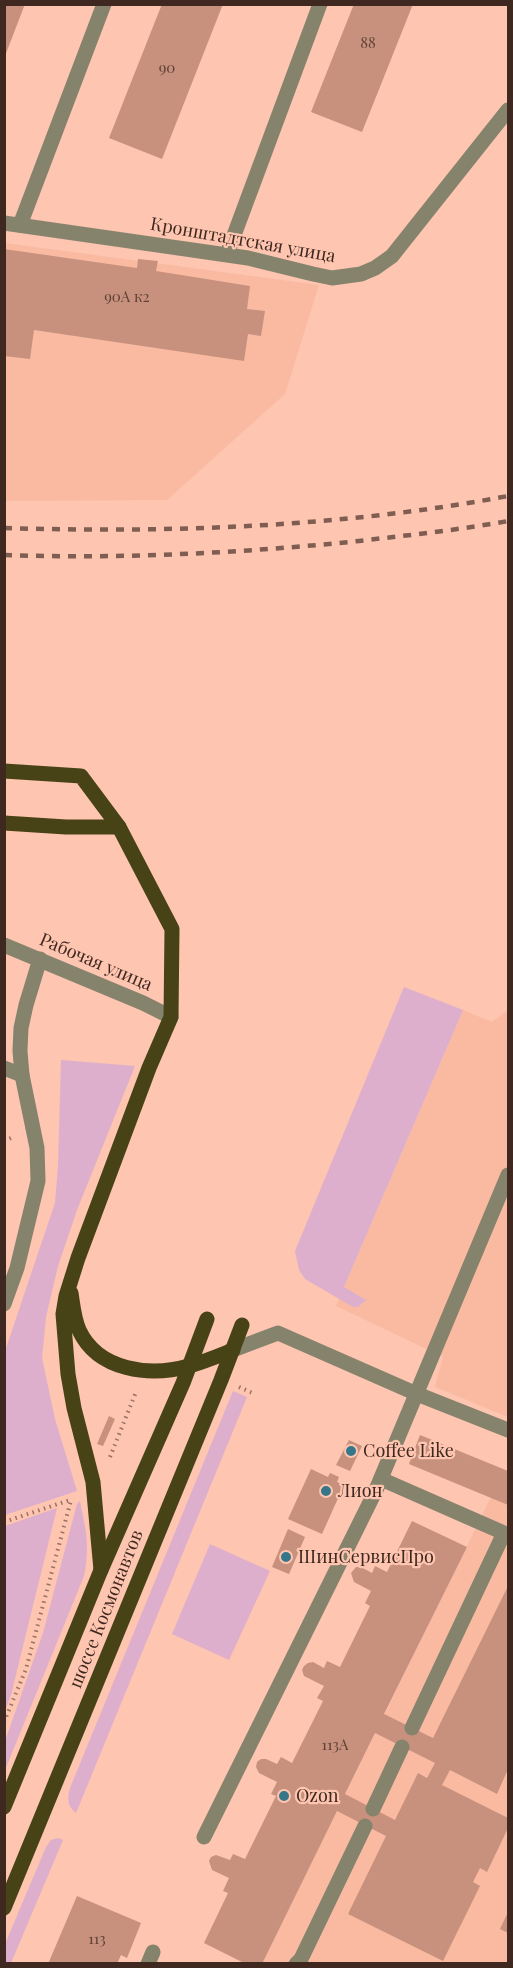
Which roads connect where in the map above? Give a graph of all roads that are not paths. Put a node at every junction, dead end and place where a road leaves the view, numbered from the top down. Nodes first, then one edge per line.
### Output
1 (105, 4) edge
2 (320, 4) edge
3 (508, 110) edge
4 (12, 224) edge
5 (227, 254) junction
6 (4, 771) edge
7 (4, 823) edge
8 (119, 827) junction
9 (4, 945) edge
10 (40, 959) junction
11 (171, 1017) junction
12 (4, 1068) edge
13 (22, 1075) junction
14 (508, 1175) edge
15 (71, 1278) junction
16 (4, 1304) edge
17 (207, 1319) dead end
18 (242, 1325) dead end
19 (233, 1350) junction
20 (189, 1366) junction
21 (417, 1394) junction
22 (508, 1430) edge
23 (381, 1479) junction
24 (101, 1570) junction
25 (412, 1728) dead end
26 (402, 1747) dead end
27 (4, 1808) edge
28 (373, 1809) dead end
29 (365, 1826) dead end
30 (204, 1837) dead end
31 (4, 1908) edge
32 (296, 1964) edge

1 - 4 street
2 - 5 street
3 - 5 street, Кронштадтская улица
4 - 5 street, Кронштадтская улица
6 - 8 main road
7 - 8 main road
8 - 11 main road
9 - 10 street, Рабочая улица
10 - 11 street, Рабочая улица
10 - 13 street
11 - 15 main road
12 - 13 street
13 - 16 street
14 - 21 street
15 - 20 main road
15 - 24 main road
17 - 20 main road, шоссе Космонавтов
18 - 19 main road, шоссе Космонавтов
19 - 20 main road
19 - 21 street
19 - 31 main road, шоссе Космонавтов
20 - 24 main road, шоссе Космонавтов
21 - 22 street
21 - 23 street
23 - 25 street
23 - 30 street
24 - 27 main road, шоссе Космонавтов
26 - 28 street
29 - 32 street

